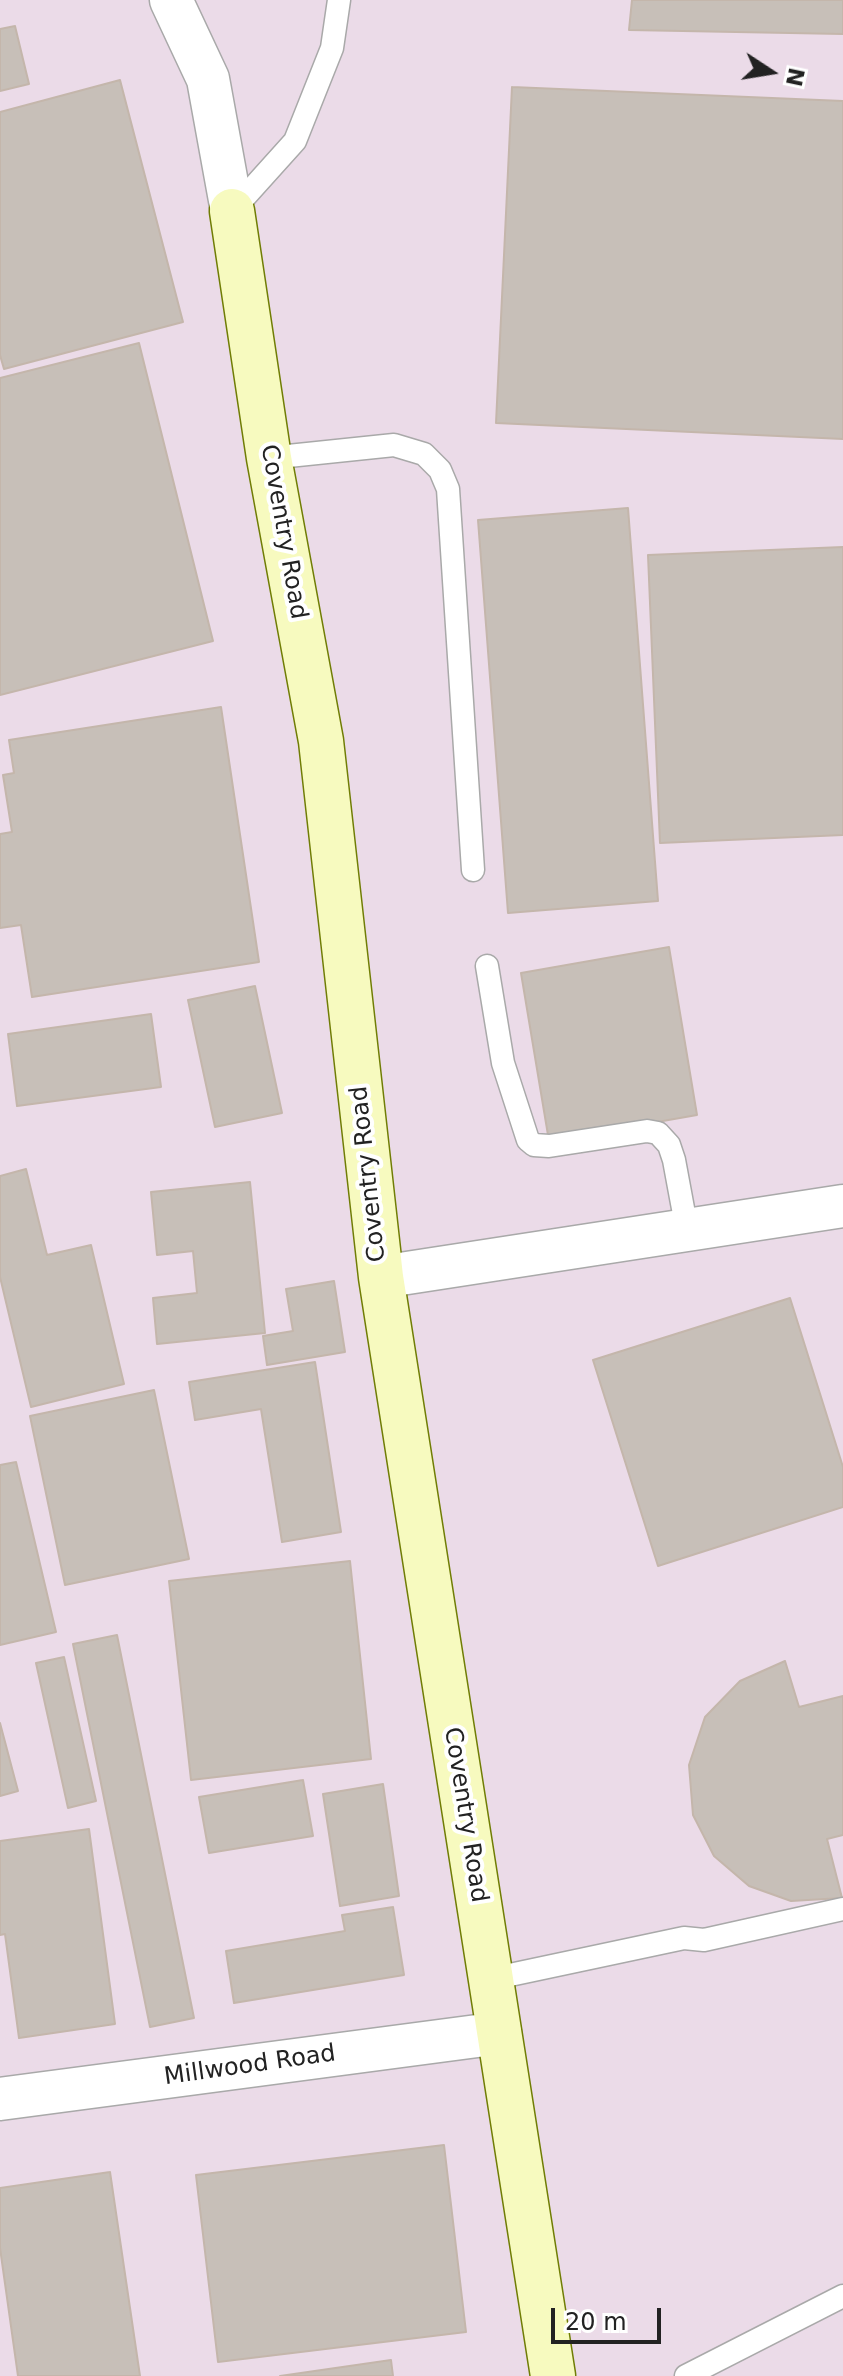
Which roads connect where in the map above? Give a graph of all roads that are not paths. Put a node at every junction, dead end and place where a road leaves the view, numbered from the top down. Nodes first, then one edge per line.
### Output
1 (171, 0) edge
2 (339, 0) edge
3 (232, 211) junction
4 (269, 458) junction
5 (473, 870) dead end
6 (487, 966) dead end
7 (843, 1206) edge
8 (687, 1230) junction
9 (381, 1277) junction
10 (843, 1909) edge
11 (491, 1979) junction
12 (500, 2033) junction
13 (0, 2099) edge
14 (843, 2296) edge
15 (553, 2376) edge
16 (686, 2376) edge

1 - 3 street
2 - 3 lane
3 - 4 street, Coventry Road
4 - 5 lane
4 - 9 street, Coventry Road
6 - 8 lane
7 - 8 street
8 - 9 street
9 - 11 street, Coventry Road
10 - 11 lane
11 - 12 street, Coventry Road
12 - 13 street, Millwood Road
12 - 15 street, Coventry Road
14 - 16 lane

